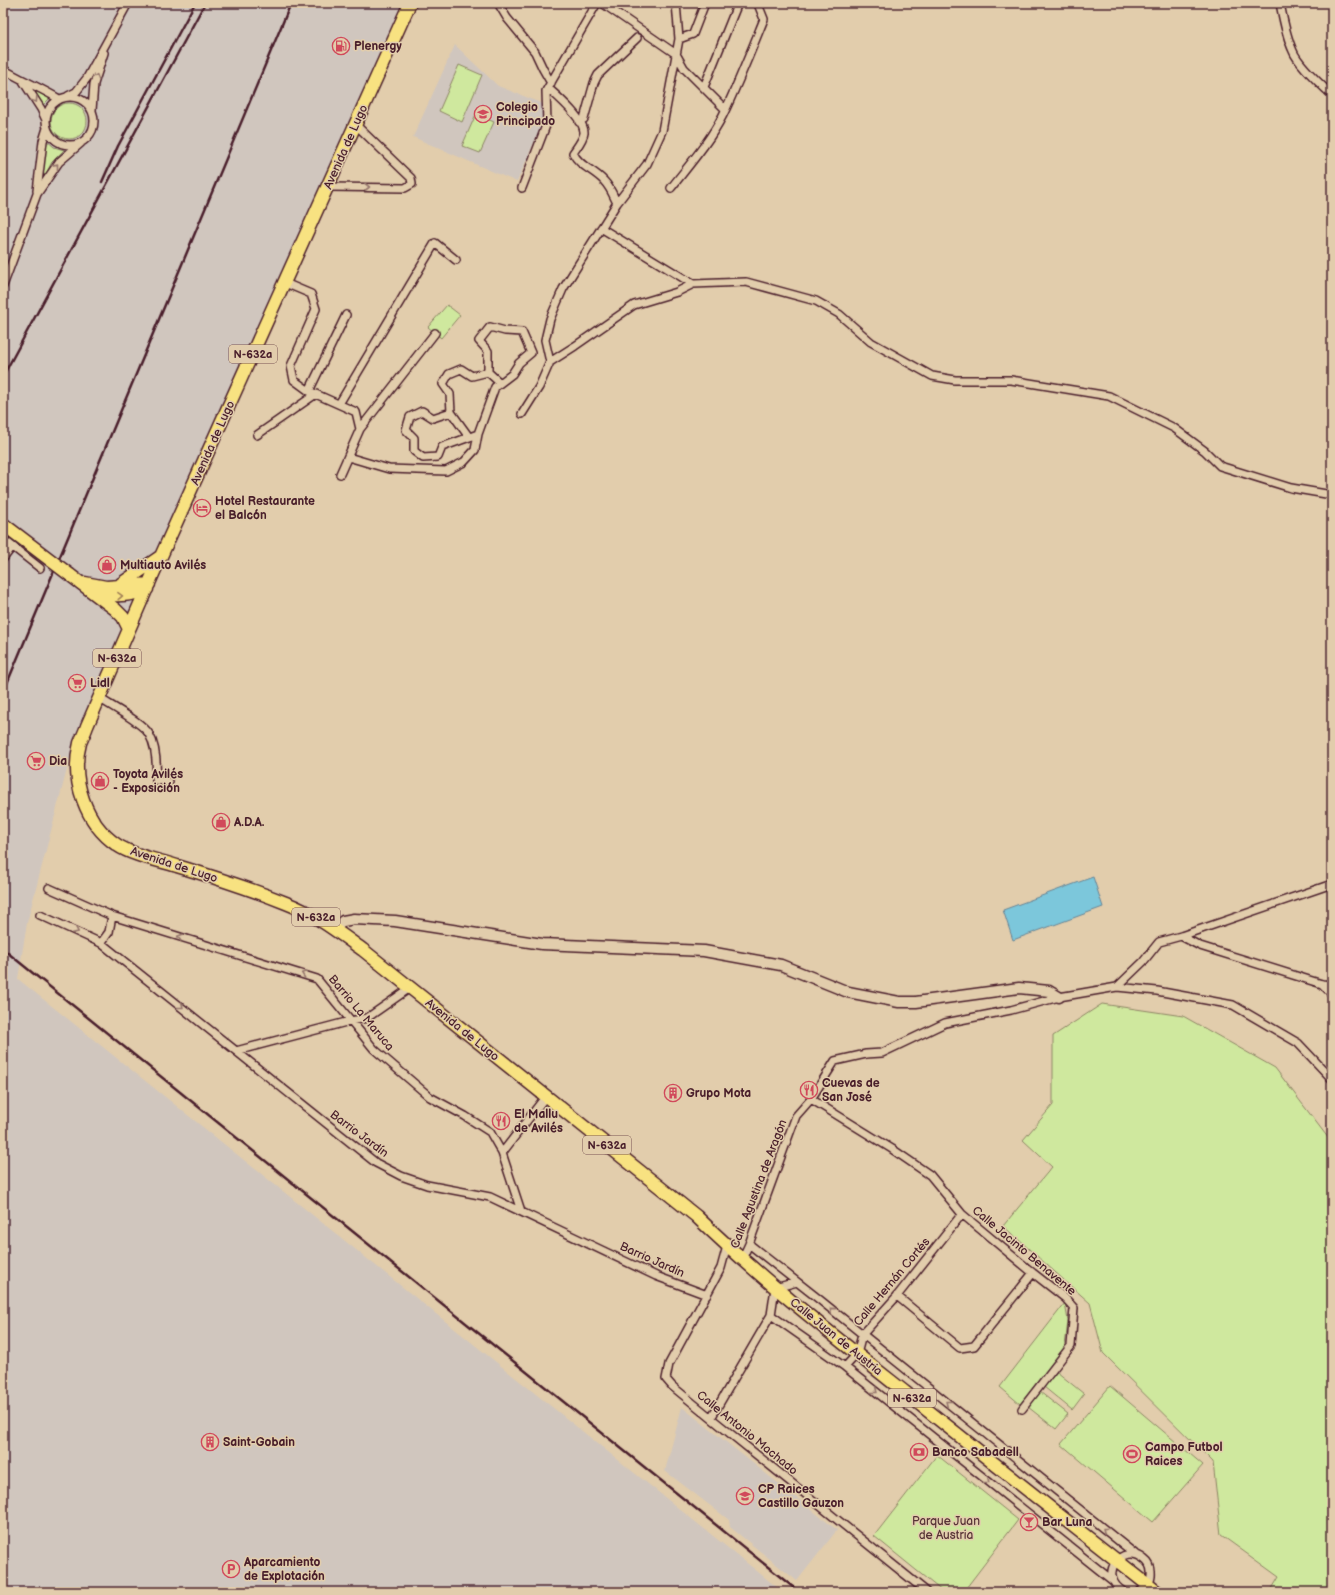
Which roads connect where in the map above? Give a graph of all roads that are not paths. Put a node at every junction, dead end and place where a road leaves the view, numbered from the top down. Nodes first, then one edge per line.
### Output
1 (128, 3) edge
2 (410, 3) edge
3 (498, 3) edge
4 (597, 3) edge
5 (602, 3) edge
6 (676, 3) edge
7 (705, 3) edge
8 (738, 3) edge
9 (757, 3) edge
10 (1280, 3) edge
11 (637, 38) dead end
12 (679, 39) junction
13 (106, 45) junction
14 (676, 54) junction
15 (3, 69) edge
16 (23, 81) junction
17 (550, 85) junction
18 (704, 87) junction
19 (1332, 94) edge
20 (63, 98) junction
21 (92, 110) junction
22 (725, 110) junction
23 (46, 120) junction
24 (579, 122) junction
25 (356, 125) junction
26 (47, 128) junction
27 (80, 143) junction
28 (328, 187) junction
29 (522, 188) dead end
30 (671, 188) dead end
31 (37, 194) junction
32 (617, 203) junction
33 (601, 228) junction
34 (456, 260) dead end
35 (285, 283) junction
36 (693, 284) junction
37 (3, 286) edge
38 (346, 315) dead end
39 (435, 333) dead end
40 (550, 362) junction
41 (488, 372) junction
42 (500, 383) junction
43 (312, 393) junction
44 (339, 404) junction
45 (451, 412) junction
46 (522, 414) dead end
47 (360, 429) junction
48 (478, 434) junction
49 (257, 436) dead end
50 (469, 437) junction
51 (348, 457) junction
52 (340, 474) dead end
53 (1332, 495) edge
54 (3, 524) edge
55 (3, 539) edge
56 (12, 547) junction
57 (162, 555) junction
58 (3, 559) edge
59 (40, 568) dead end
60 (81, 583) junction
61 (118, 586) junction
62 (148, 586) junction
63 (92, 591) junction
64 (129, 629) junction
65 (99, 698) junction
66 (169, 782) dead end
67 (1332, 884) edge
68 (49, 888) dead end
69 (40, 915) dead end
70 (112, 916) junction
71 (334, 929) junction
72 (1180, 936) junction
73 (101, 943) junction
74 (1322, 984) junction
75 (1332, 985) edge
76 (1117, 987) junction
77 (410, 988) junction
78 (1332, 994) edge
79 (1059, 997) junction
80 (350, 1021) junction
81 (236, 1051) junction
82 (1332, 1079) edge
83 (546, 1096) junction
84 (811, 1099) junction
85 (502, 1153) junction
86 (521, 1212) junction
87 (962, 1214) junction
88 (749, 1244) junction
89 (727, 1246) junction
90 (742, 1259) junction
91 (1033, 1273) junction
92 (797, 1282) junction
93 (775, 1288) junction
94 (707, 1295) junction
95 (897, 1296) junction
96 (771, 1315) junction
97 (862, 1334) junction
98 (857, 1354) junction
99 (845, 1367) junction
100 (1022, 1409) dead end
101 (711, 1418) junction
102 (1135, 1554) junction
103 (1117, 1560) junction
104 (1113, 1581) junction
105 (1148, 1590) edge
106 (927, 1592) edge
107 (1124, 1592) edge

1 - 13 street
2 - 25 main road, Avenida de Lugo / N-632a
3 - 17 street
4 - 17 street
5 - 14 street
6 - 12 street
7 - 12 street
8 - 18 street
9 - 22 street
10 - 19 street
11 - 24 street
12 - 14 street
13 - 20 street
21 -> 13 street
14 - 18 street
14 - 32 street
15 - 16 street
16 - 20 street
16 -> 23 street
17 - 24 street
17 - 29 street
18 - 22 street
20 - 21 street
20 - 23 street
21 - 27 street
22 - 30 street
23 - 26 street
24 - 32 street
25 - 28 main road, Avenida de Lugo / N-632a
28 -> 25 street
26 - 27 street
26 - 31 street
31 -> 27 street
28 - 35 main road, Avenida de Lugo / N-632a
31 - 37 street
32 - 33 street
33 - 36 street
33 - 40 street
34 - 44 street
35 - 43 street
35 - 57 main road, Avenida de Lugo / N-632a
36 - 40 street
36 - 53 street
38 - 43 street
39 - 47 street
40 - 46 street
41 - 42 street
41 - 42 street
41 - 45 street
42 - 48 street
43 - 44 street
43 - 49 street
44 - 47 street
45 - 50 street
45 - 50 street
47 - 51 street
48 - 50 street
48 - 51 street
51 - 52 street
54 - 60 main road, bridge
55 - 56 street
56 - 58 street
56 - 59 street
57 - 61 main road
57 - 62 main road, Avenida de Lugo / N-632a
60 - 61 main road
60 - 63 main road
61 - 62 main road
63 -> 62 main road
62 - 64 main road, Avenida de Lugo / N-632a
63 - 64 main road
64 - 65 main road, Avenida de Lugo / N-632a
65 - 66 street
65 - 71 main road, Avenida de Lugo / N-632a
67 - 72 street
68 - 70 street, Barrio La Maruca
69 -> 73 street, Barrio Jardín
70 - 73 street
80 -> 70 street, Barrio La Maruca
71 - 77 main road, Avenida de Lugo / N-632a
71 - 79 street
72 - 74 street
72 - 76 street
73 -> 81 street, Barrio Jardín
74 - 75 street
74 - 78 street
76 - 79 street, Calle Agustina de Aragón
76 - 82 street, Calle Agustina de Aragón
77 - 80 street
77 - 83 main road, Avenida de Lugo / N-632a
79 - 84 street, Calle Agustina de Aragón
80 - 81 street
80 - 85 street, Barrio La Maruca
81 - 86 street, Barrio Jardín
83 - 85 street
83 - 89 main road, Avenida de Lugo / N-632a
84 - 87 street, Calle Jacinto Benavente
84 - 88 street, Calle Agustina de Aragón
85 - 86 street, Barrio La Maruca
86 - 94 street, Barrio Jardín
87 - 91 street, Calle Jacinto Benavente
87 - 95 street, Calle Hernán Cortés
88 - 90 street, Calle Agustina de Aragón
88 - 92 street
89 - 90 main road, Avenida de Lugo / N-632a
89 - 94 street
90 - 93 main road, Calle Juan de Austria / N-632a
91 - 95 street
91 - 100 street, Calle Jacinto Benavente
92 - 93 street
97 -> 92 street
93 - 96 street
93 - 98 main road, Calle Juan de Austria / N-632a
94 - 101 street, Calle Antonio Machado
95 - 97 street, Calle Hernán Cortés
96 - 99 street
96 - 101 street
97 - 98 street, Calle Hernán Cortés
102 -> 97 street
98 - 99 street, Calle Hernán Cortés
98 - 103 main road, Calle Juan de Austria / N-632a
99 -> 104 street
101 - 106 street, Calle Antonio Machado
102 - 103 street
102 - 105 street
103 - 104 street
103 - 105 main road, Calle Juan de Austria / N-632a
104 - 107 street

